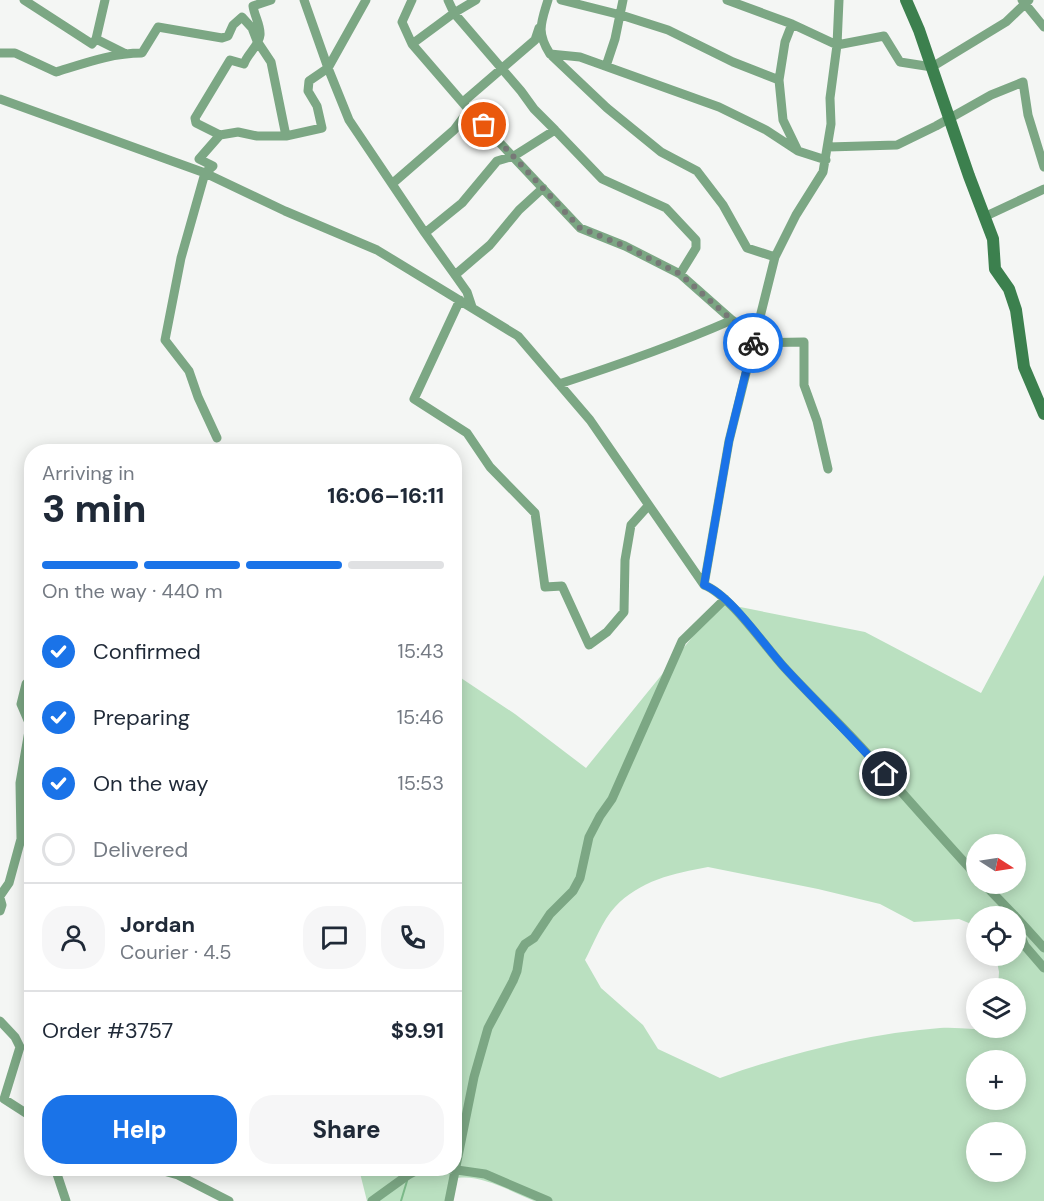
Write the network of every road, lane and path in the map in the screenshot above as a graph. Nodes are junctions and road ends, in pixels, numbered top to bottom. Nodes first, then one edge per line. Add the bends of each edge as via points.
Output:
1 (24, 0) edge
2 (105, 0) edge
3 (272, 0) edge
4 (304, 0) edge
5 (366, 0) edge
6 (412, 0) edge
7 (448, 0) edge
8 (476, 0) edge
9 (548, 0) edge
10 (561, 0) edge
11 (623, 0) edge
12 (727, 0) edge
13 (839, 0) edge
14 (906, 0) edge
15 (1025, 1) edge
16 (252, 3) edge
17 (454, 13) junction
18 (621, 15) junction
19 (541, 23) junction
20 (792, 24) junction
21 (1044, 27) edge
22 (96, 39) junction
23 (257, 41) junction
24 (412, 44) junction
25 (837, 45) junction
26 (0, 53) edge
27 (124, 53) junction
28 (550, 54) junction
29 (606, 66) junction
30 (932, 67) junction
31 (328, 68) junction
32 (501, 70) junction
33 (779, 80) junction
34 (0, 99) edge
35 (466, 106) junction
36 (950, 118) junction
37 (555, 130) junction
38 (219, 135) junction
39 (286, 136) junction
40 (828, 147) junction
41 (798, 151) junction
42 (514, 156) junction
43 (826, 160) junction
44 (1044, 167) edge
45 (206, 173) junction
46 (393, 183) junction
47 (543, 188) junction
48 (1044, 189) edge
49 (984, 217) junction
50 (424, 233) junction
51 (775, 257) junction
52 (680, 274) junction
53 (455, 275) junction
54 (460, 300) junction
55 (472, 307) junction
56 (732, 320) junction
57 (753, 343) junction
58 (559, 384) junction
59 (1044, 414) edge
60 (217, 438) dead end
61 (828, 469) dead end
62 (648, 506) junction
63 (704, 585) junction
64 (725, 599) junction
65 (24, 692) edge
66 (24, 711) edge
67 (24, 760) edge
68 (966, 864) edge
69 (993, 894) edge
70 (0, 897) edge
71 (1004, 906) edge
72 (0, 911) edge
73 (1026, 929) edge
74 (1026, 947) edge
75 (1044, 948) edge
76 (1044, 968) edge
77 (0, 1021) edge
78 (2, 1098) edge
79 (24, 1112) edge
80 (462, 1136) edge
81 (462, 1171) edge
82 (58, 1176) edge
83 (180, 1176) edge
84 (407, 1176) edge
85 (454, 1176) edge
86 (66, 1201) edge
87 (229, 1201) edge
88 (372, 1201) edge
89 (449, 1201) edge
90 (548, 1201) edge

1 - 22 street via 92,44
2 - 22 street
3 - 16 street
4 - 31 street
5 - 31 street
6 - 24 street via 402,22
7 - 17 street
8 - 17 street
9 - 19 street
10 - 18 street
11 - 18 street
12 - 20 street
13 - 25 street
14 - 30 street
15 - 21 street
15 - 30 street via 1006,22
16 - 23 street via 260,34
17 - 24 street
17 - 32 street
18 - 29 street
18 - 33 street via 668,30
19 - 28 street via 542,41
19 - 32 street via 535,40
20 - 25 street
20 - 33 street
22 - 27 street
23 - 27 street via 242,17 222,38 158,27 142,53
23 - 38 street via 244,64 230,60 195,118 196,123
23 - 39 street via 271,62
24 - 35 street
25 - 30 street via 884,36 900,62
25 - 40 street
26 - 27 street via 15,53 56,72
28 - 29 street via 580,57
28 - 51 street via 661,152 698,171 747,248
29 - 41 street via 719,106
30 - 36 street
31 - 39 street via 308,85 322,128
31 - 46 street via 349,120
32 - 35 street
32 - 37 street
33 - 41 street via 783,120
34 - 45 street
35 - 42 street
35 - 46 street via 454,130
36 - 40 street via 897,145
36 - 44 street via 1023,82 1028,115
36 - 49 street
37 - 42 street
37 - 52 street via 602,179 666,208 696,240 696,248
38 - 39 street via 238,132
38 - 45 street via 199,159 213,166
40 - 43 street
41 - 43 street
42 - 47 street
42 - 50 street via 497,161 462,203
43 - 51 street
45 - 54 street via 377,250
45 - 60 street via 165,339 189,371
46 - 50 street
47 - 52 street via 580,228
47 - 53 street via 490,245
48 - 49 street
49 - 59 street via 993,239 995,269 1009,289 1016,310 1024,368
50 - 53 street
51 - 57 street
52 - 56 street
53 - 55 street
54 - 55 street
54 - 62 street via 414,399 467,433 490,467 536,513 545,587 562,586 589,645 624,612 631,525
55 - 58 street via 518,336
56 - 57 street via 747,330
56 - 58 street
57 - 61 street via 804,342 804,385
57 - 63 street via 729,441
58 - 62 street via 590,420
62 - 63 street
63 - 64 street
64 - 68 street
64 - 80 street via 682,641 612,799 589,837 580,878 520,952 517,971 488,1028
65 - 66 street
67 - 70 street via 20,783 21,839 9,883
69 - 71 street
70 - 72 street
73 - 75 street
74 - 76 street
77 - 78 street via 20,1047
78 - 79 street
81 - 90 street via 485,1174
82 - 86 street
83 - 87 street
84 - 88 street
85 - 89 street

